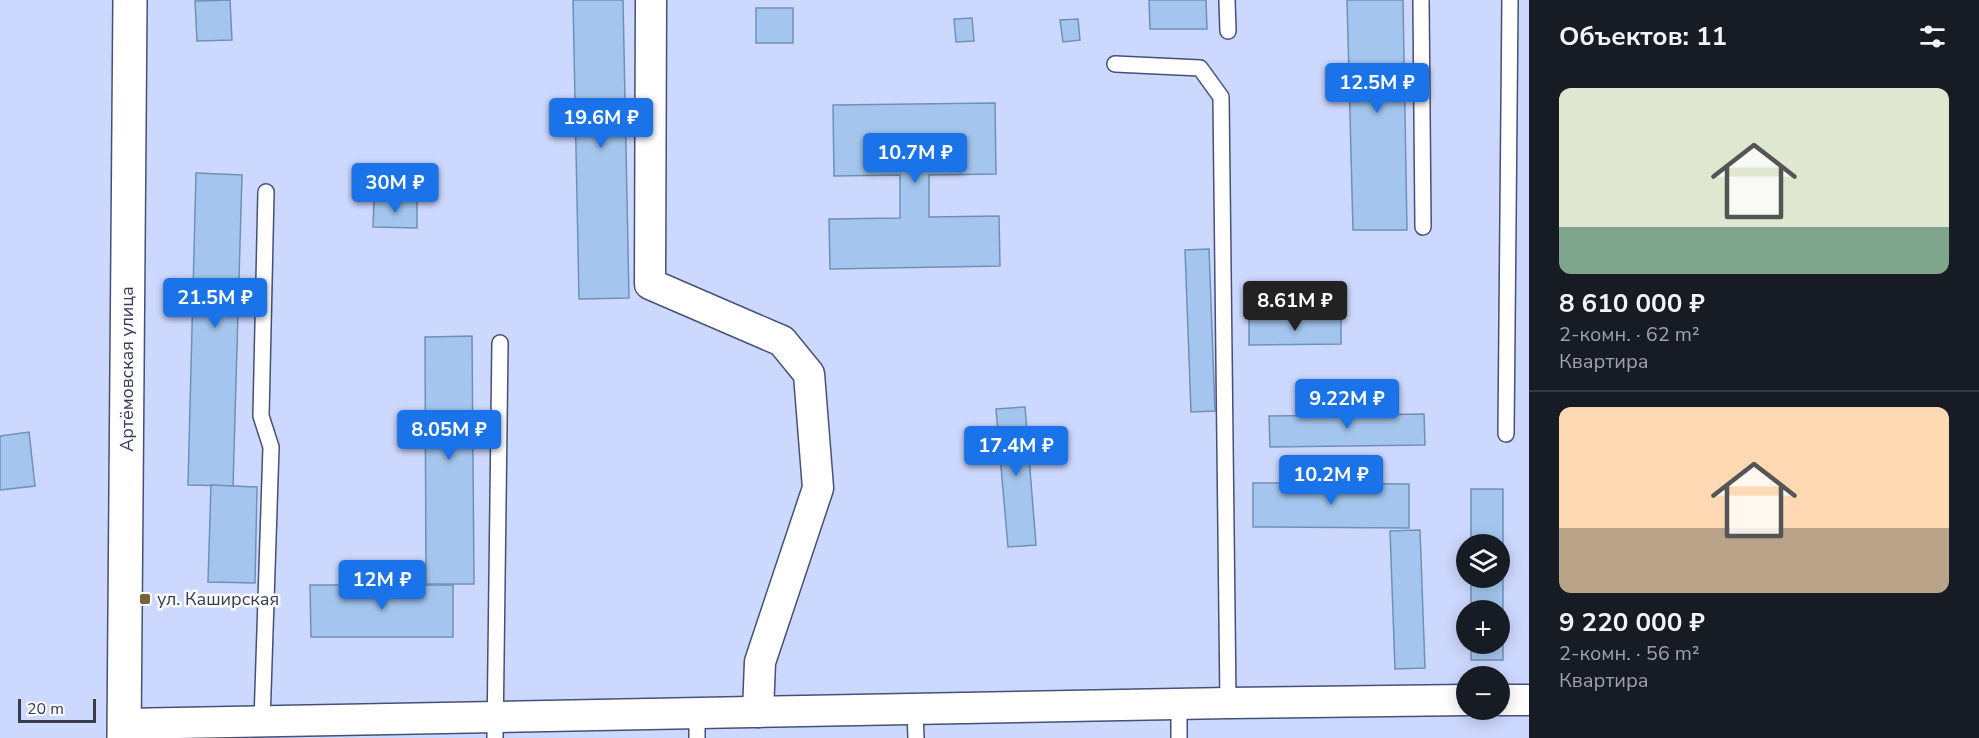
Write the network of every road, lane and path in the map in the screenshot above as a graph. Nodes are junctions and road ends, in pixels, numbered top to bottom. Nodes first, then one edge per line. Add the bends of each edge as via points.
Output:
1 (130, 0) edge
2 (651, 0) edge
3 (1227, 0) edge
4 (1421, 0) edge
5 (1510, 0) edge
6 (1228, 31) dead end
7 (1115, 64) dead end
8 (266, 192) dead end
9 (1423, 227) dead end
10 (500, 343) dead end
11 (1506, 434) dead end
12 (1456, 700) edge
13 (1510, 700) edge
14 (1529, 700) edge
15 (1228, 702) junction
16 (1179, 704) junction
17 (758, 712) junction
18 (262, 722) junction
19 (916, 723) edge
20 (697, 725) edge
21 (496, 728) edge
22 (124, 731) edge
23 (1179, 738) edge

1 - 22 street, Артёмовская улица
2 - 17 street via 650,284 782,341 809,375 818,488 760,662
3 - 6 lane
4 - 9 lane
5 - 11 lane
7 - 15 lane via 1200,68 1221,97
8 - 18 lane via 261,416 271,447
10 - 21 lane
12 - 15 street
13 - 14 street
15 - 16 street
16 - 19 street
16 - 23 lane
17 - 19 street
17 - 20 street
18 - 21 street
18 - 22 street
20 - 21 street

